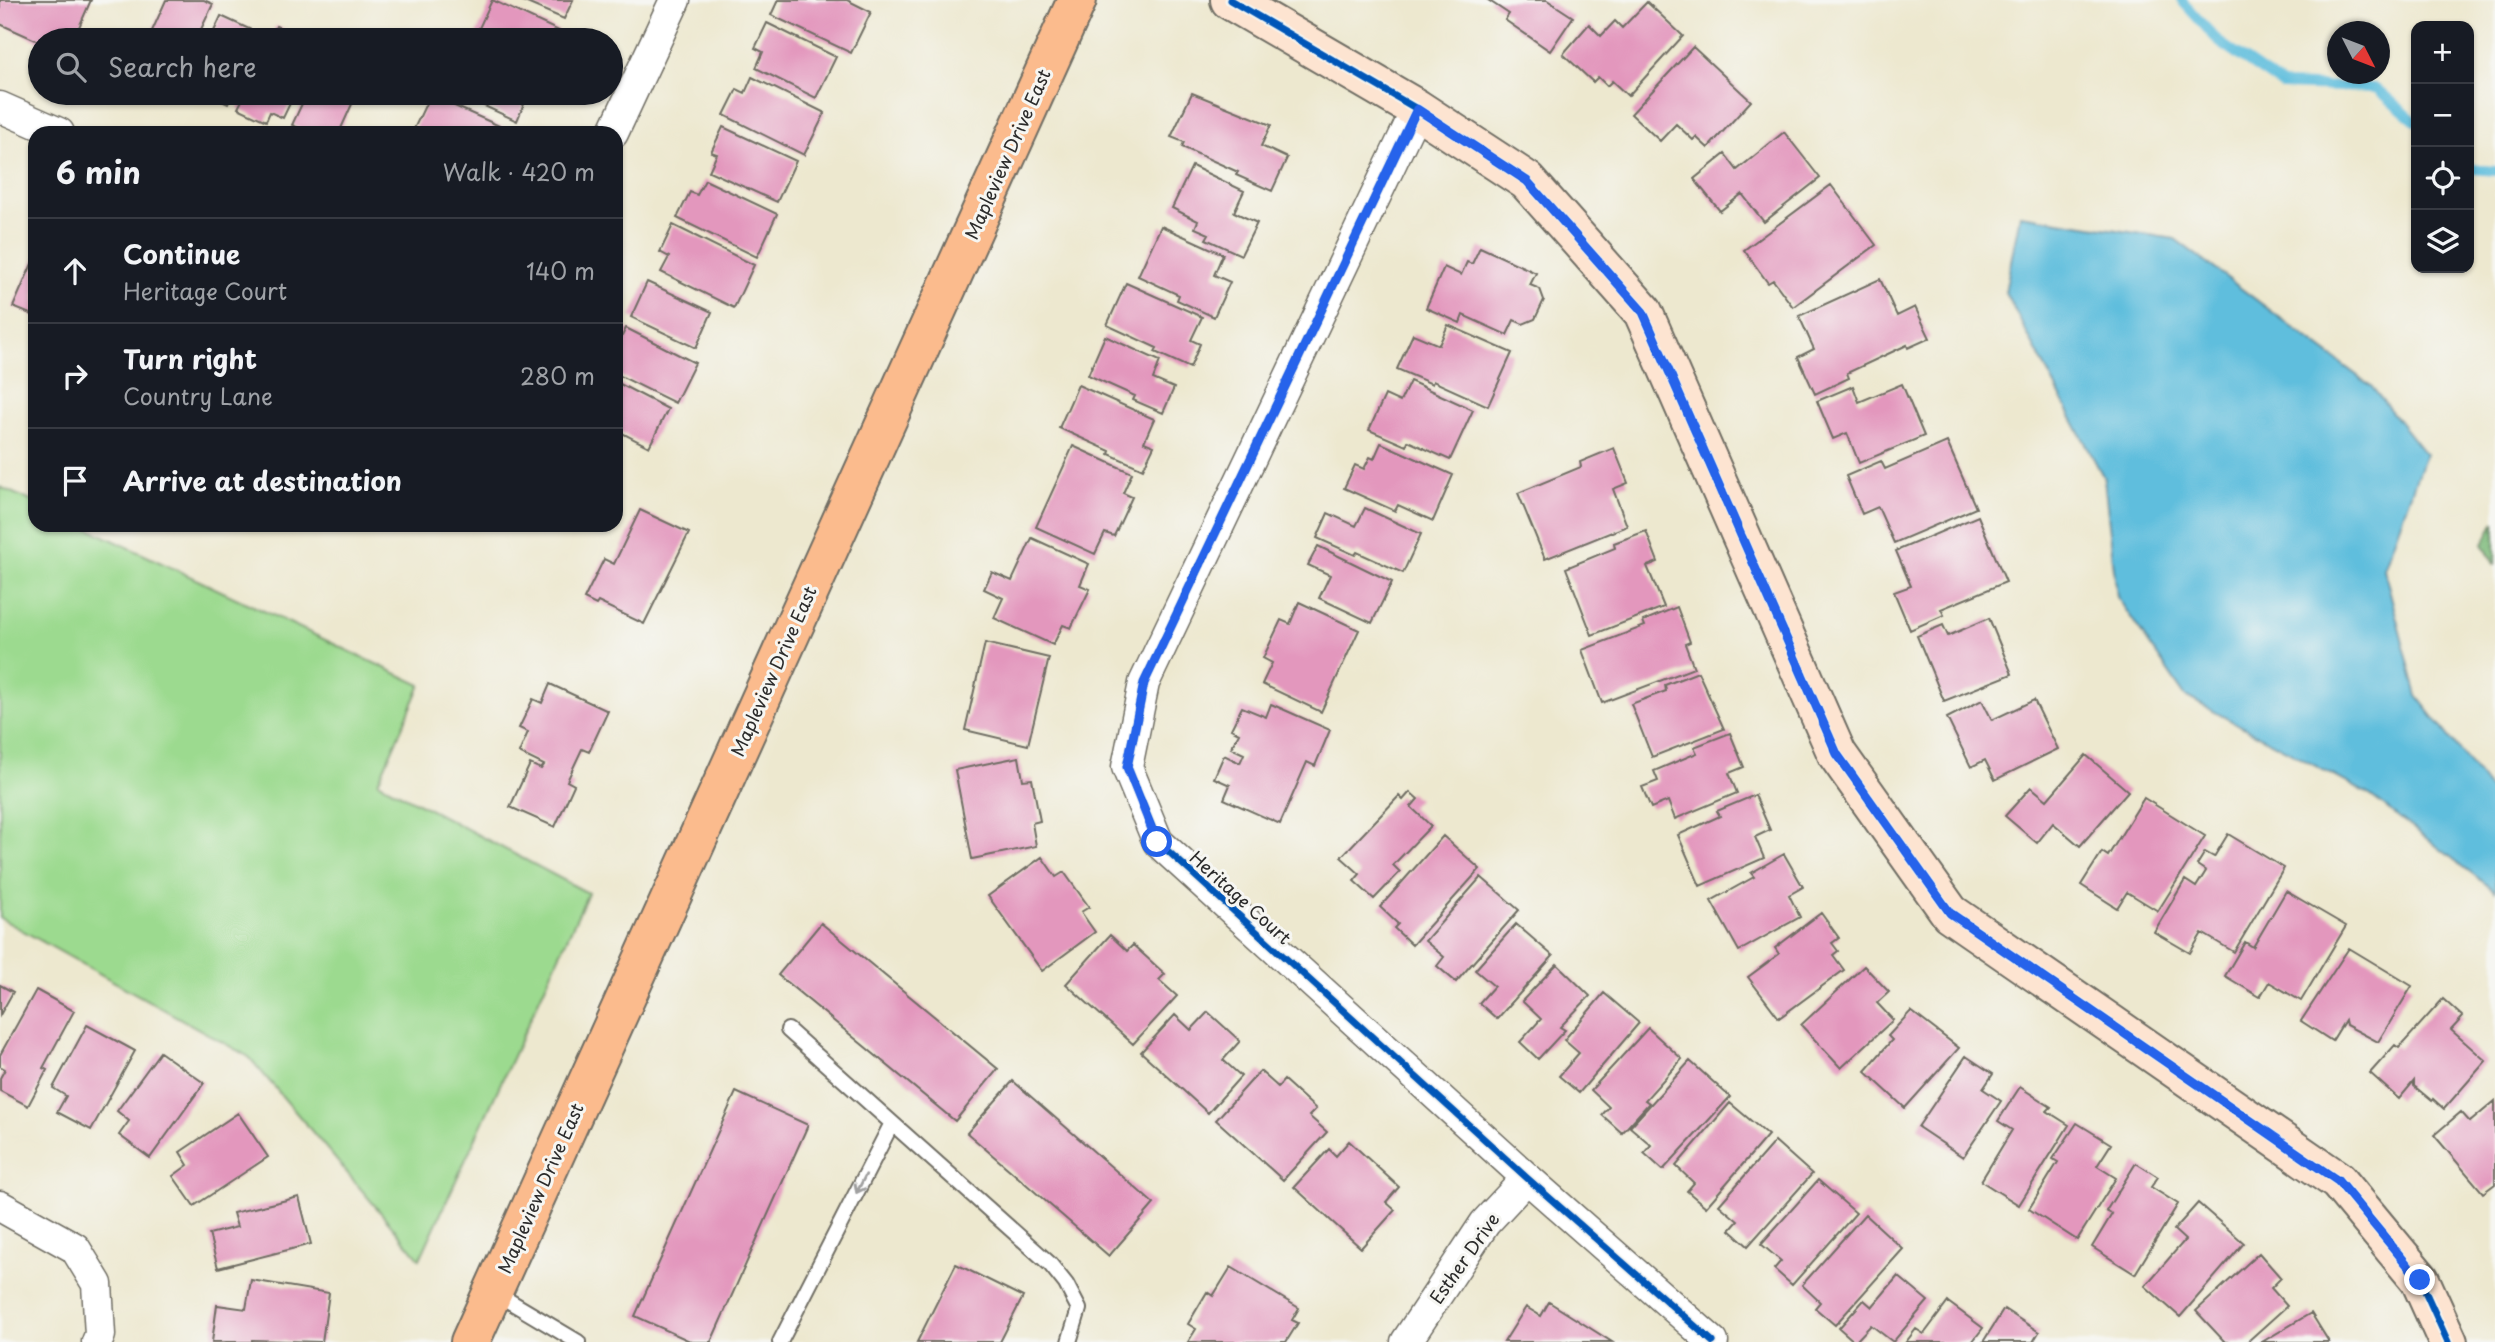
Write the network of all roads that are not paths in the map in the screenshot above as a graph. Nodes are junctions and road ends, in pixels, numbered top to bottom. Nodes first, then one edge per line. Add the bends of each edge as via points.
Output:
1 (675, 0) edge
2 (1077, 0) edge
3 (1230, 0) edge
4 (0, 107) edge
5 (1417, 109) junction
6 (43, 126) edge
7 (616, 126) edge
8 (788, 1030) dead end
9 (892, 1123) junction
10 (1527, 1178) junction
11 (0, 1206) edge
12 (493, 1291) junction
13 (97, 1342) edge
14 (470, 1342) edge
15 (578, 1342) edge
16 (780, 1342) edge
17 (1069, 1342) edge
18 (1406, 1342) edge
19 (1713, 1342) edge
20 (2448, 1342) edge

1 - 7 street
2 - 12 main road, Mapleview Drive East
3 - 5 street
4 - 6 street
5 - 10 street, Heritage Court via 1144,683 1127,767 1157,842
5 - 20 street via 1527,181 1643,312 1837,754 1950,913 2338,1181 2420,1280
8 - 9 lane
9 -> 16 lane
9 - 17 lane via 1066,1283 1079,1309
10 - 18 street, Esther Drive via 1485,1223
10 - 19 street, Heritage Court
11 - 13 street via 75,1248 97,1284
12 - 14 main road, Mapleview Drive East
12 - 15 lane

